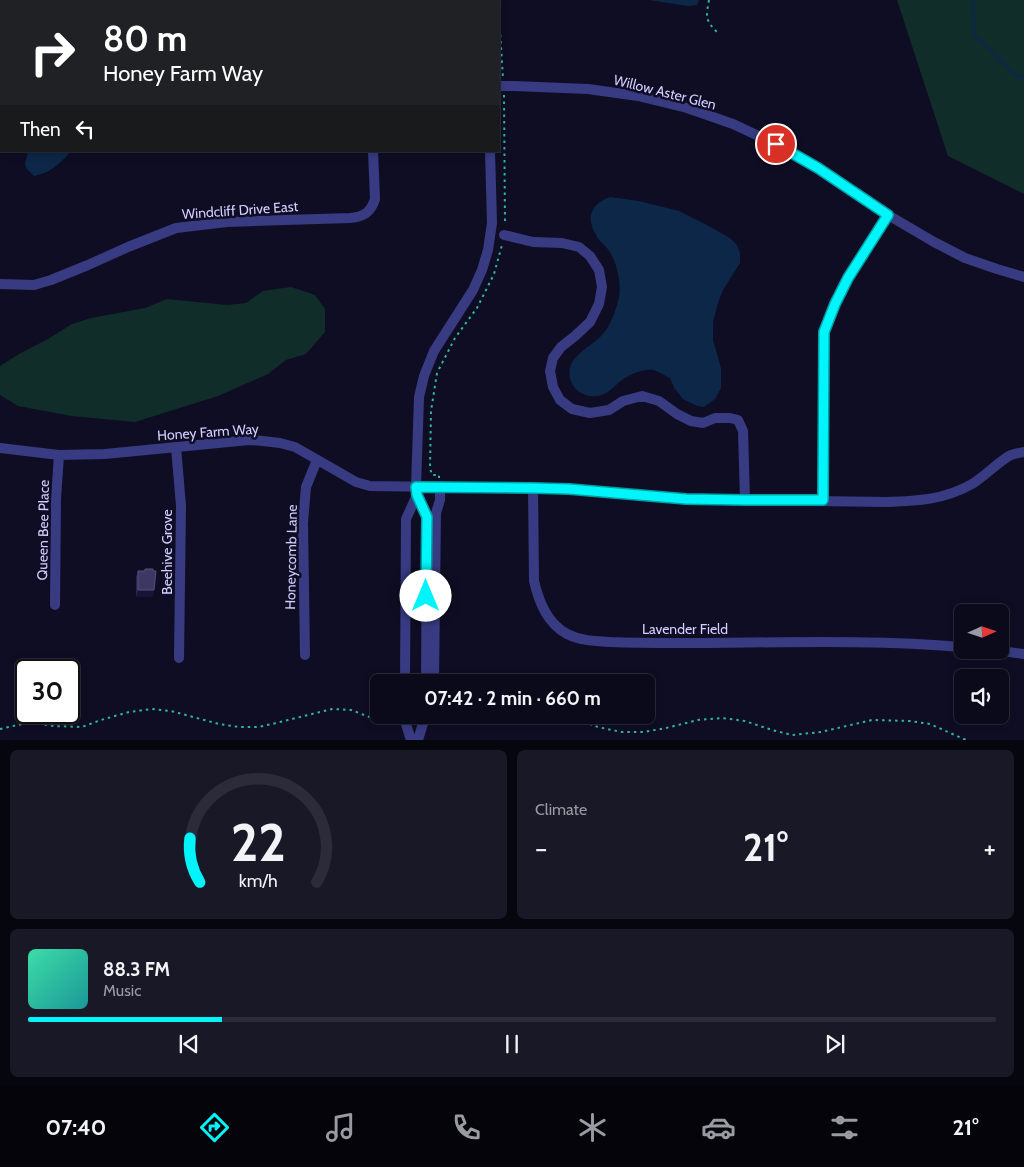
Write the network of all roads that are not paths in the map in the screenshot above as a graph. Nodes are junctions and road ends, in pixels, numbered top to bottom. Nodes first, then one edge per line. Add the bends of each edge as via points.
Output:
1 (500, 86) edge
2 (374, 152) edge
3 (490, 152) edge
4 (888, 215) junction
5 (504, 235) dead end
6 (1024, 277) edge
7 (0, 284) edge
8 (176, 447) junction
9 (0, 448) edge
10 (1024, 452) edge
11 (59, 455) junction
12 (317, 460) junction
13 (440, 487) junction
14 (533, 488) junction
15 (416, 491) junction
16 (745, 500) junction
17 (823, 500) junction
18 (55, 605) dead end
19 (954, 646) edge
20 (1009, 652) edge
21 (1024, 654) edge
22 (305, 655) dead end
23 (180, 658) dead end
24 (405, 674) edge
25 (426, 674) edge
26 (434, 674) edge
27 (407, 724) edge
28 (423, 724) edge
29 (411, 740) edge
30 (418, 740) edge

1 - 4 street, Willow Aster Glen via 588,88 687,108 776,144
2 - 7 street, Windcliff Drive East via 375,199 364,215 176,228 51,280 34,285
3 - 15 street via 492,223 488,250 473,290 434,351 424,376 419,397
4 - 6 street, Willow Aster Glen via 965,258
4 - 17 street via 848,278 824,332
5 - 16 street via 579,248 590,256 599,270 602,287 599,304 590,322 560,347 550,371 560,400 572,409 590,413 608,410 623,401 642,396 660,401 677,414 697,422 715,418 738,420 743,431
8 - 11 street, Honey Farm Way
8 - 12 street, Honey Farm Way via 249,440 280,443
8 - 23 street, Beehive Grove via 181,506
9 - 11 street, Honey Farm Way
10 - 17 street, Honey Farm Way via 1011,455 953,493 936,498 886,502
11 - 18 street, Queen Bee Place
12 - 15 street, Honey Farm Way via 356,482
12 - 22 street, Honeycomb Lane via 306,487 303,523
13 - 14 street, Honey Farm Way
13 - 15 street, Honey Farm Way
13 - 26 street via 436,513
14 - 16 street, Honey Farm Way
14 - 19 street, Lavender Field via 537,596 557,627 582,640
15 - 24 street via 406,520
15 - 25 street via 427,517
16 - 17 street, Honey Farm Way
20 - 21 street
27 - 29 street
28 - 30 street

